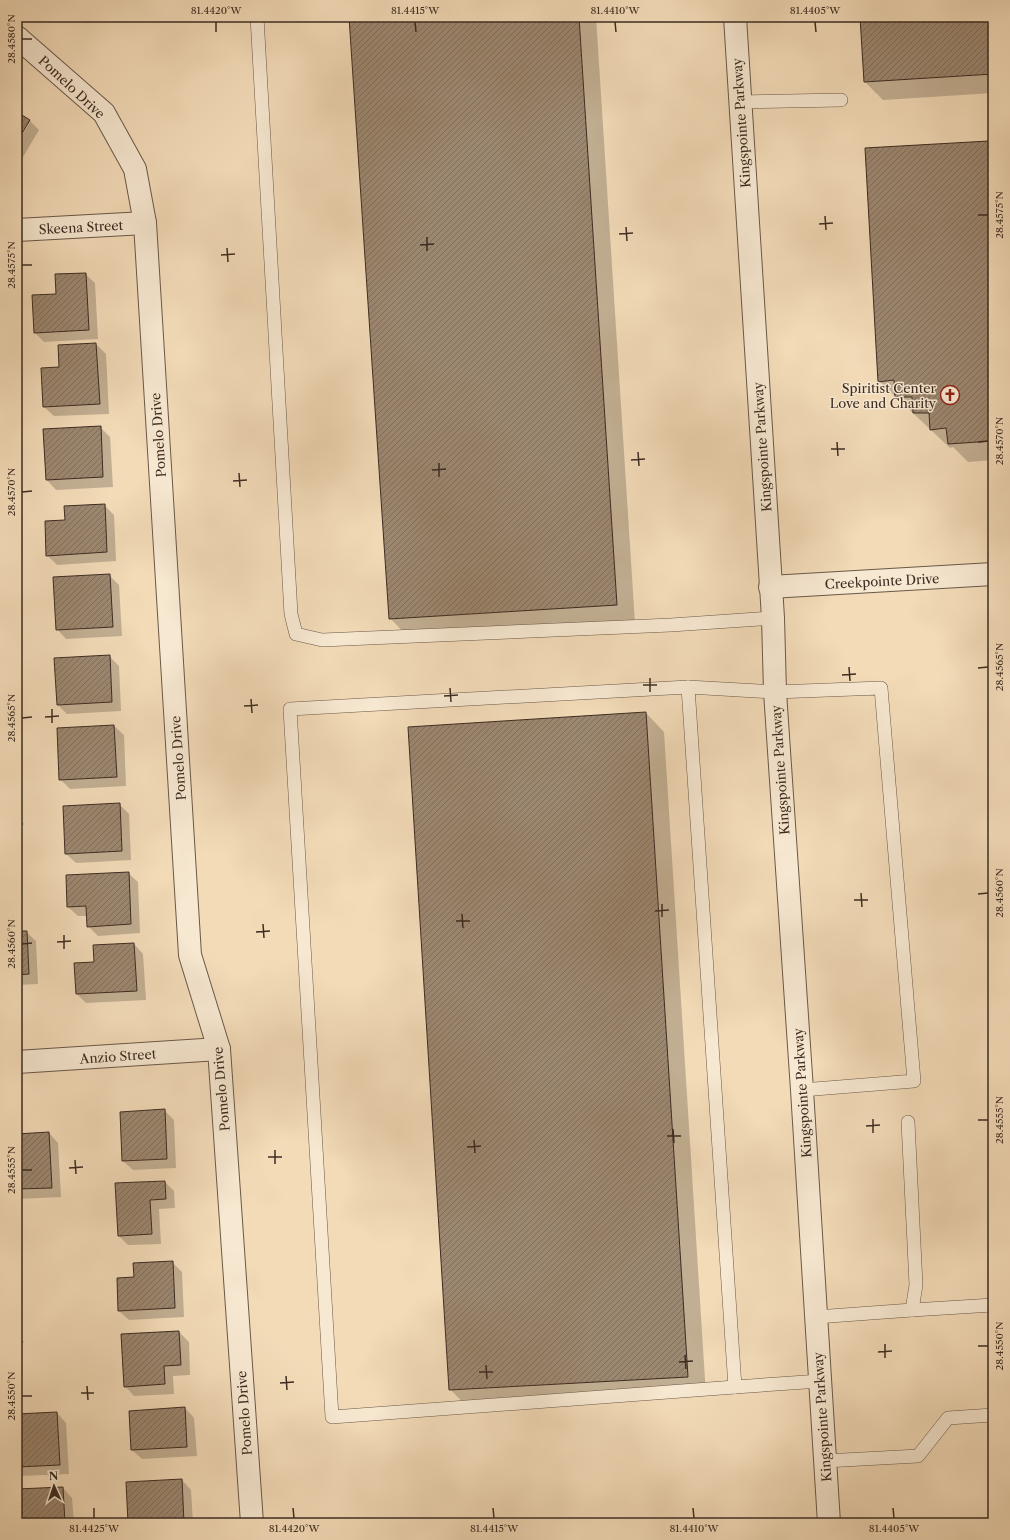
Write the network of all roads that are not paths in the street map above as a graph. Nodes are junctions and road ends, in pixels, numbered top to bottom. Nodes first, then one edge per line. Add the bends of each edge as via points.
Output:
1 (257, 17) edge
2 (735, 17) edge
3 (17, 37) edge
4 (841, 100) dead end
5 (740, 102) junction
6 (145, 223) junction
7 (17, 230) edge
8 (993, 574) edge
9 (770, 587) junction
10 (772, 618) junction
11 (688, 688) junction
12 (775, 692) junction
13 (219, 1049) junction
14 (17, 1062) edge
15 (802, 1090) junction
16 (908, 1122) dead end
17 (993, 1305) edge
18 (912, 1310) junction
19 (816, 1317) junction
20 (820, 1381) junction
21 (735, 1387) junction
22 (993, 1415) edge
23 (825, 1461) junction
24 (252, 1523) edge
25 (829, 1523) edge

1 - 10 lane via 291,614 296,634 322,640 671,625
2 - 5 street, Kingspointe Parkway
3 - 6 street, Pomelo Drive via 104,113 135,169
4 - 5 lane
5 - 9 street, Kingspointe Parkway
6 - 7 street, Skeena Street
6 - 13 street, Pomelo Drive via 190,955
8 - 9 street, Creekpointe Drive
9 - 10 street, Kingspointe Parkway
10 - 12 street, Kingspointe Parkway
11 - 12 lane
11 - 21 lane
11 - 21 lane via 290,709 332,1417
12 - 15 street, Kingspointe Parkway
12 - 15 lane via 880,688 914,1081
13 - 14 street, Anzio Street
13 - 24 street, Pomelo Drive
15 - 19 street, Kingspointe Parkway
16 - 18 lane via 916,1285
17 - 18 lane
18 - 19 lane
19 - 20 street, Kingspointe Parkway
20 - 21 lane
20 - 23 street, Kingspointe Parkway
22 - 23 lane via 948,1418 918,1456
23 - 25 street, Kingspointe Parkway

